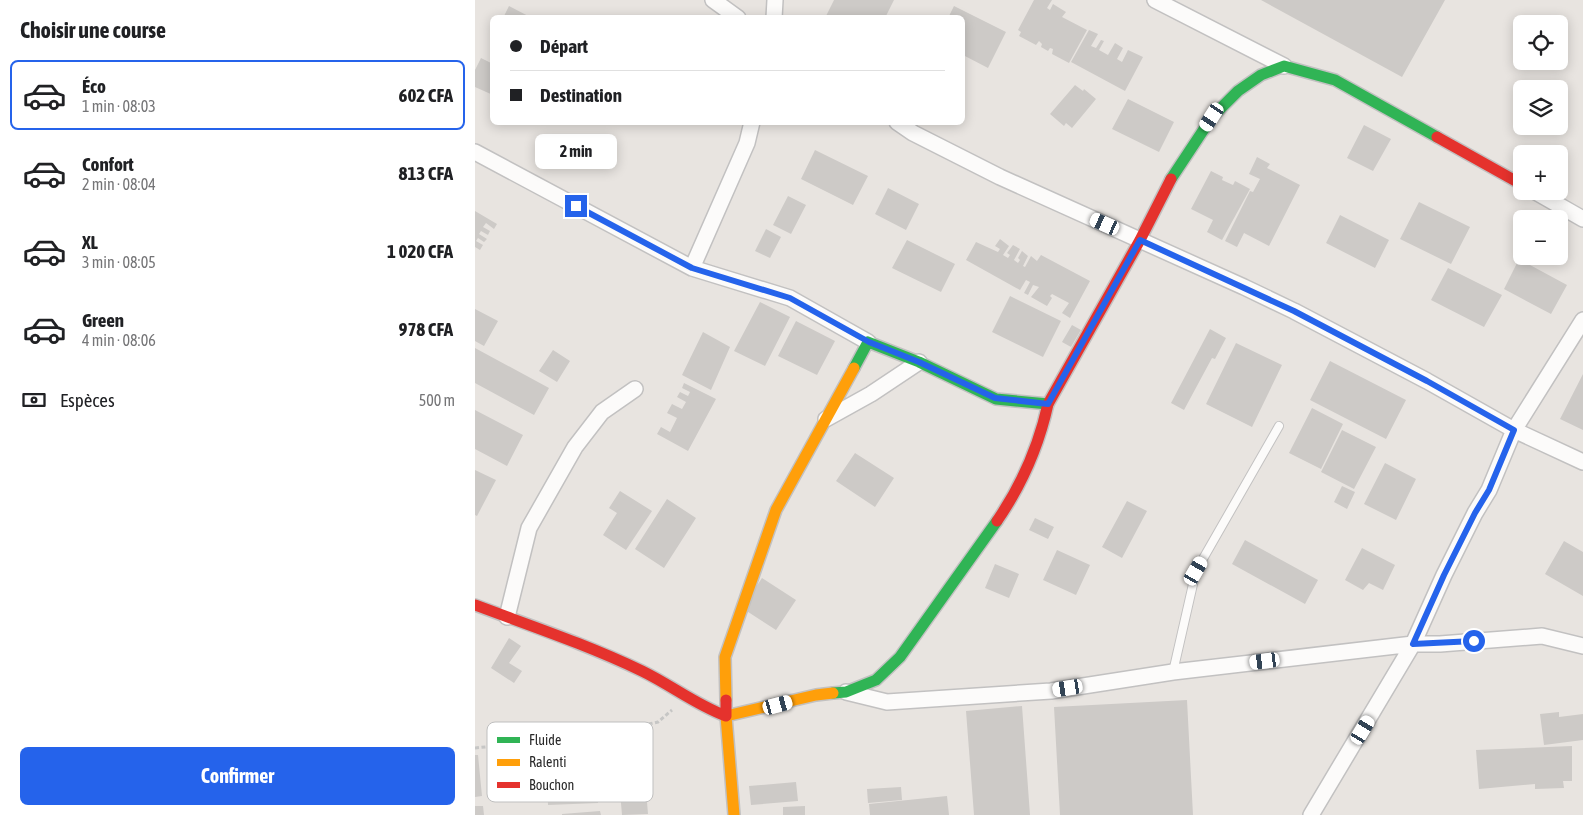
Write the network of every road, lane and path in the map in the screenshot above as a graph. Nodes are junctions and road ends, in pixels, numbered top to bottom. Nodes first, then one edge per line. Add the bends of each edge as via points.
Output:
1 (713, 0) edge
2 (775, 0) edge
3 (1155, 0) edge
4 (734, 15) edge
5 (774, 15) edge
6 (1284, 66) junction
7 (751, 125) edge
8 (901, 125) edge
9 (475, 152) edge
10 (1513, 180) edge
11 (1550, 200) edge
12 (1583, 219) edge
13 (1140, 240) junction
14 (692, 268) junction
15 (1583, 320) edge
16 (869, 342) junction
17 (919, 362) junction
18 (635, 388) dead end
19 (1048, 404) junction
20 (826, 419) junction
21 (1279, 426) dead end
22 (1514, 430) junction
23 (1583, 462) edge
24 (475, 605) edge
25 (507, 617) junction
26 (1413, 644) junction
27 (1583, 646) edge
28 (1173, 672) junction
29 (845, 692) junction
30 (685, 698) junction
31 (726, 716) junction
32 (653, 723) edge
33 (734, 815) edge
34 (1311, 815) edge

1 - 4 street
2 - 5 street
3 - 6 street
6 - 10 street via 1335,80
6 - 13 street via 1238,91 1212,117 1167,185
7 - 14 street via 747,143
8 - 13 street via 1000,177
9 - 14 street
11 - 12 street
13 - 19 street
13 - 22 street via 1294,311
14 - 16 street via 790,298
15 - 22 street
16 - 17 street
16 - 20 street
17 - 19 street via 995,398
17 - 20 street
18 - 25 street via 602,412 575,446 529,528
19 - 29 street via 1042,430 1012,498 934,609 900,657 876,680
20 - 31 street via 776,510 728,648 725,657
21 - 28 lane via 1196,571
22 - 23 street
22 - 26 street via 1489,490 1444,575
24 - 25 street
25 - 30 street via 611,657 647,674
26 - 27 street via 1542,636
26 - 28 street
26 - 34 street
28 - 29 street via 1051,691 887,702
29 - 31 street via 816,695
30 - 31 street
30 - 32 path
31 - 33 street

